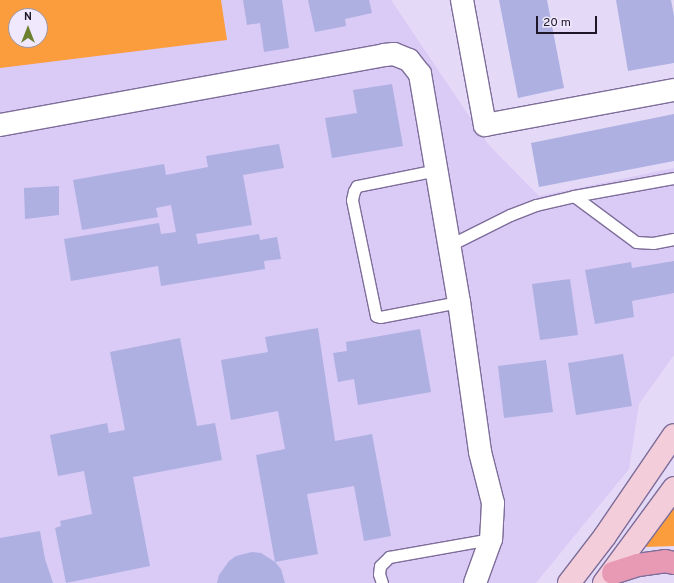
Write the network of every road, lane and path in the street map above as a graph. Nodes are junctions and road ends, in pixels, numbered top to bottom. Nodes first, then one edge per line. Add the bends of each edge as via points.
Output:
1 (462, 0) edge
2 (674, 90) edge
3 (0, 125) edge
4 (437, 170) junction
5 (674, 178) edge
6 (574, 196) junction
7 (674, 239) edge
8 (450, 245) junction
9 (459, 302) junction
10 (674, 435) edge
11 (674, 488) edge
12 (491, 539) junction
13 (674, 563) edge
14 (609, 578) edge
15 (382, 583) edge
16 (476, 583) edge
17 (569, 583) edge

1 - 2 street via 485,125
3 - 4 street via 394,54 409,60 420,74
4 - 8 street
4 - 9 lane via 357,186 352,200 376,316
5 - 6 lane
6 - 7 lane via 636,242 653,243
6 - 8 lane via 536,205 510,215
8 - 9 street
9 - 12 street via 480,452 493,503
10 - 17 street via 605,536
11 - 14 street
12 - 15 lane via 388,557 380,566
12 - 16 street
13 - 14 main road via 665,561 638,565

